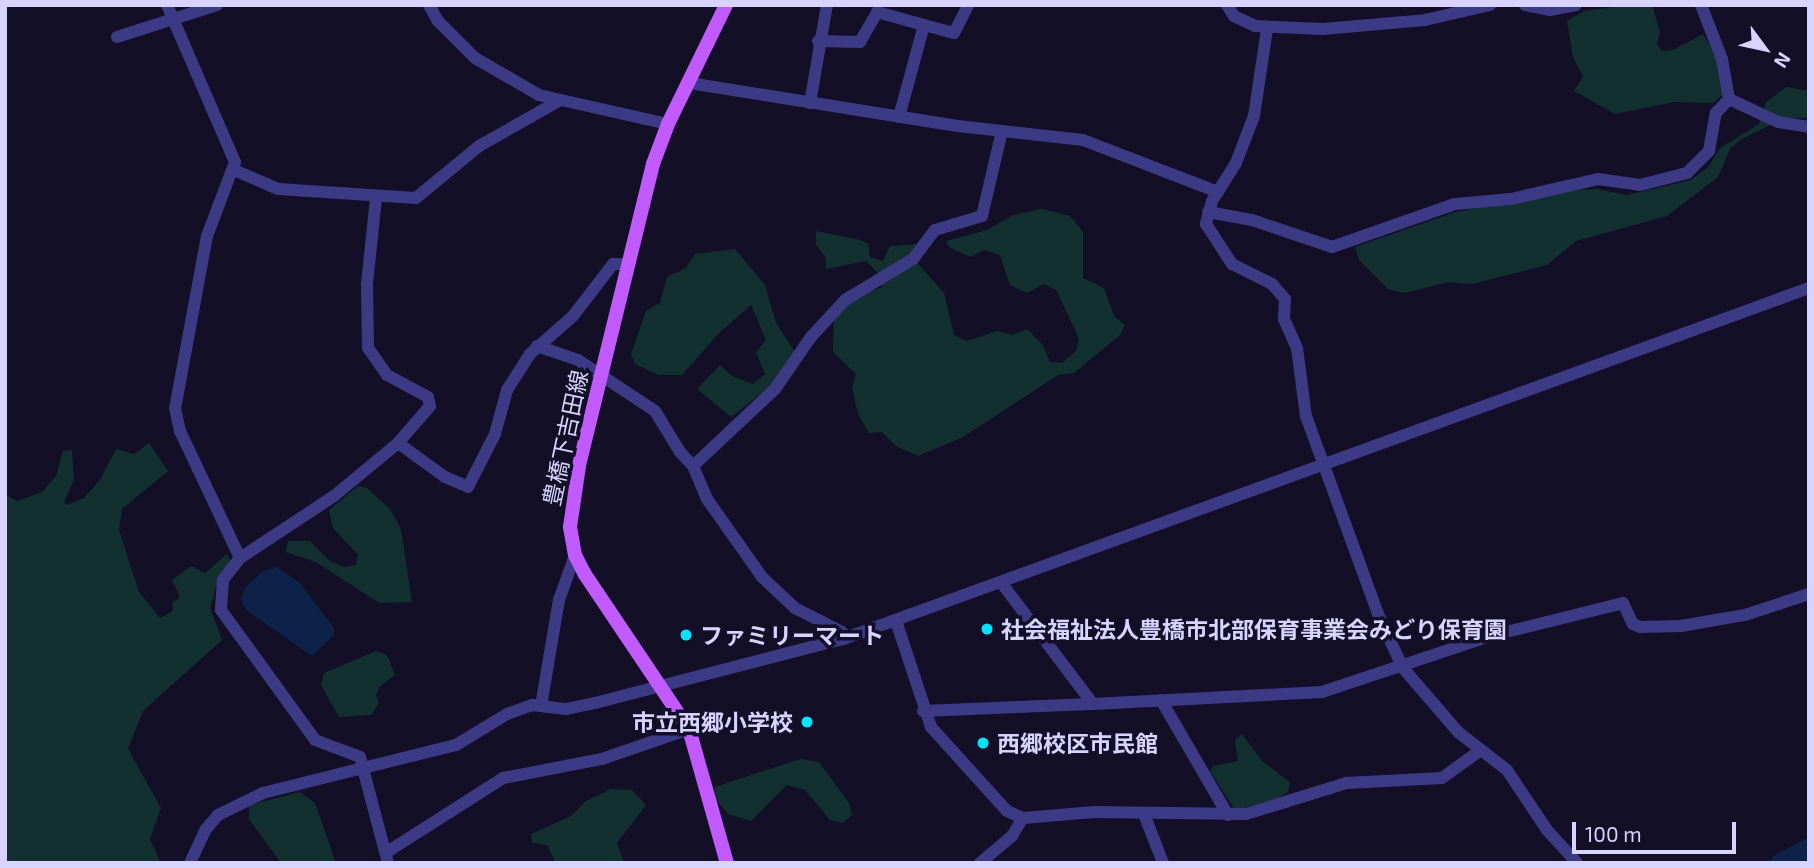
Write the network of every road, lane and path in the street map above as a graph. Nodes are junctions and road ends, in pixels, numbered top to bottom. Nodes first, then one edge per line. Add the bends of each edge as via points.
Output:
1 (167, 5) edge
2 (217, 5) edge
3 (429, 5) edge
4 (726, 5) edge
5 (827, 5) edge
6 (968, 5) edge
7 (1227, 5) edge
8 (1490, 5) edge
9 (1525, 5) edge
10 (1576, 5) edge
11 (1701, 5) edge
12 (174, 20) junction
13 (924, 25) junction
14 (1267, 29) junction
15 (117, 37) dead end
16 (818, 41) junction
17 (689, 83) junction
18 (1729, 99) junction
19 (559, 101) junction
20 (810, 103) junction
21 (899, 117) junction
22 (668, 124) junction
23 (1809, 127) edge
24 (1002, 131) junction
25 (234, 170) junction
26 (1217, 192) junction
27 (376, 198) junction
28 (1208, 212) junction
29 (629, 264) junction
30 (1809, 288) edge
31 (537, 346) junction
32 (601, 375) junction
33 (398, 443) junction
34 (693, 466) junction
35 (1328, 466) junction
36 (575, 555) junction
37 (240, 558) junction
38 (1003, 585) junction
39 (1809, 594) edge
40 (896, 621) junction
41 (843, 639) junction
42 (1403, 667) junction
43 (665, 689) junction
44 (1161, 700) junction
45 (1093, 704) junction
46 (541, 706) junction
47 (923, 711) junction
48 (689, 729) junction
49 (1481, 750) junction
50 (366, 769) junction
51 (1144, 814) junction
52 (1228, 815) junction
53 (1023, 818) junction
54 (388, 858) edge
55 (190, 863) edge
56 (727, 863) edge
57 (980, 863) edge
58 (1163, 863) edge
59 (1577, 863) edge

1 - 12 street
2 - 12 street
3 - 19 street via 450,34 482,63
4 - 17 main road, 豊橋下吉田線
5 - 16 street
6 - 13 street via 954,33
7 - 14 street via 1245,23
8 - 14 street via 1425,20
9 - 10 street via 1550,10
11 - 18 street via 1722,60
12 - 15 street
12 - 25 street via 233,151
13 - 16 street via 877,12 860,42
13 - 21 street
14 - 26 street via 1254,116 1240,155
16 - 20 street
17 - 20 street
17 - 22 main road, 豊橋下吉田線
18 - 23 street via 1779,122
18 - 28 street via 1716,113 1714,135 1699,165 1649,184 1598,179 1511,199 1455,204 1332,247 1262,222
19 - 22 street
19 - 27 street via 479,146 416,198
20 - 21 street
21 - 24 street
22 - 29 main road, 豊橋下吉田線
24 - 26 street via 1101,145
24 - 34 street via 982,216 935,230 914,259 845,300 811,337 775,389
25 - 27 street via 278,188
25 - 37 street via 207,236 175,408 180,431
26 - 28 street
27 - 33 street via 368,348 387,375 431,400
28 - 35 street via 1211,235 1232,264 1272,284 1285,299 1284,319 1297,348 1304,406
29 - 31 street via 613,264 573,316
29 - 32 main road, 豊橋下吉田線
30 - 35 street
31 - 32 street via 566,353
31 - 33 street via 507,390 495,434 468,487
32 - 34 street via 655,411
32 - 36 main road, 豊橋下吉田線 via 572,501
33 - 37 street via 334,496
34 - 41 street via 707,499 762,577 795,608 842,632
35 - 38 street
35 - 42 street via 1378,614
36 - 43 main road
36 - 46 street via 559,600
37 - 50 street via 223,580 221,610 315,740 350,751
38 - 40 street
38 - 45 street
39 - 42 street via 1745,615 1681,626 1640,627 1633,624 1623,603 1490,636
40 - 41 street
40 - 47 street
41 - 43 street
42 - 44 street via 1322,692
42 - 49 street via 1458,732
43 - 46 street via 566,709
43 - 48 main road
44 - 45 street
44 - 52 street
45 - 47 street
46 - 50 street via 507,713 456,745
47 - 53 street via 941,742 1007,811
48 - 54 street via 602,759 503,778
48 - 56 main road
49 - 52 street via 1442,778 1347,783 1265,810
49 - 59 street via 1507,770 1547,830
50 - 54 street
50 - 55 street via 234,804 206,829
51 - 52 street
51 - 53 street
51 - 58 street
53 - 57 street via 1012,836

